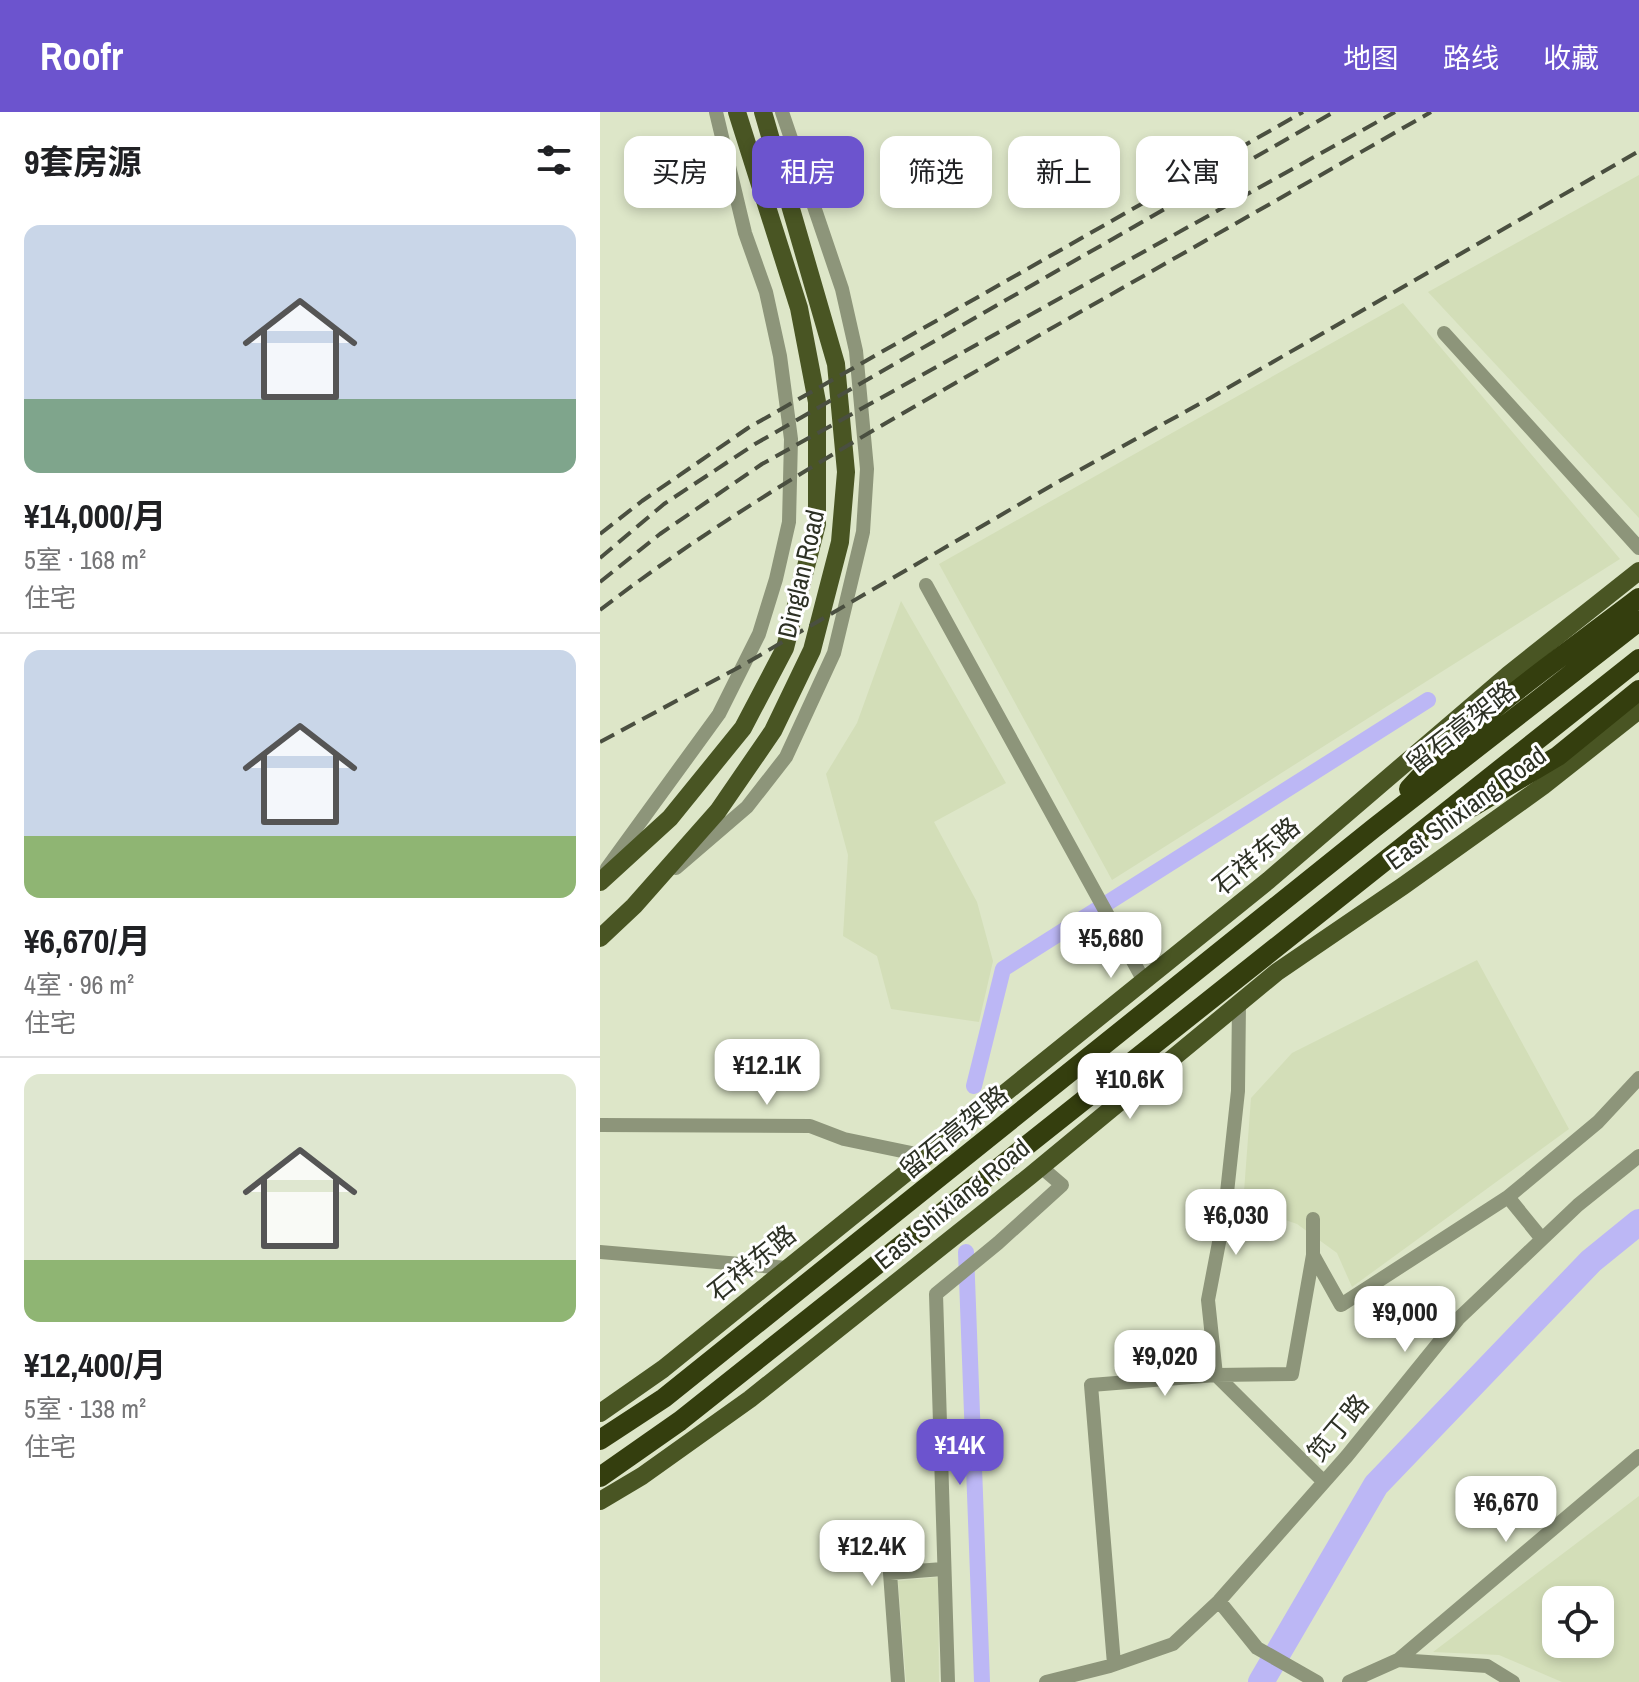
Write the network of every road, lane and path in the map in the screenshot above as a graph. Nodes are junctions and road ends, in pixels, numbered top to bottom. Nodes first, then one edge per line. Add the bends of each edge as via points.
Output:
1 (716, 112) edge
2 (737, 112) edge
3 (763, 112) edge
4 (782, 112) edge
5 (1444, 333) dead end
6 (1639, 548) edge
7 (1639, 571) edge
8 (926, 585) dead end
9 (1639, 598) edge
10 (1639, 621) edge
11 (1639, 659) edge
12 (1639, 690) edge
13 (1639, 710) edge
14 (1374, 828) junction
15 (1407, 846) junction
16 (600, 880) edge
17 (634, 906) junction
18 (600, 938) edge
19 (1144, 981) junction
20 (1239, 1003) junction
21 (1639, 1078) edge
22 (600, 1125) edge
23 (926, 1156) junction
24 (1639, 1156) edge
25 (1041, 1167) junction
26 (1508, 1197) junction
27 (1313, 1219) dead end
28 (1542, 1239) junction
29 (600, 1252) edge
30 (1313, 1255) junction
31 (787, 1268) junction
32 (1216, 1375) junction
33 (600, 1413) edge
34 (600, 1440) edge
35 (1639, 1456) edge
36 (600, 1477) edge
37 (1324, 1482) junction
38 (600, 1501) edge
39 (943, 1569) junction
40 (1219, 1601) junction
41 (1398, 1660) junction
42 (1114, 1664) junction
43 (898, 1682) edge
44 (948, 1682) edge
45 (1046, 1682) edge
46 (1317, 1682) edge
47 (1349, 1682) edge
48 (1513, 1682) edge

1 - 16 street via 780,356 791,439 789,522 759,634 719,714
2 - 16 main road, Dinglan Road via 799,308 817,402 817,524 785,648 743,728 670,818
3 - 17 main road, Dinglan Road via 836,364 846,472 840,542 812,650 773,731 718,811
4 - 17 street via 842,289 856,351 867,469 863,532 834,653 786,757 747,807
5 - 6 street
7 - 19 main road, 石祥东路
8 - 19 street
9 - 14 highway via 1434,760
10 - 14 highway, 留石高架路
11 - 15 highway
12 - 15 highway via 1558,756
13 - 20 main road, East Shixiang Road via 1543,786
14 - 34 highway, 留石高架路 via 664,1398
15 - 36 highway via 680,1421
17 - 18 main road, Dinglan Road
19 - 23 main road, 石祥东路
20 - 25 main road, East Shixiang Road
20 - 32 street via 1238,1091 1227,1196 1208,1300
21 - 26 street via 1598,1122
22 - 23 street via 810,1126 844,1139
23 - 31 main road, 石祥东路
24 - 28 street, 笕丁路
25 - 38 main road, East Shixiang Road via 750,1399
25 - 39 street via 1062,1185 936,1294
26 - 28 street
26 - 30 street via 1341,1305
27 - 30 street
28 - 37 street, 笕丁路 via 1458,1319
29 - 31 street
30 - 32 street via 1292,1374
31 - 33 main road, 石祥东路
32 - 37 street
32 - 42 street via 1091,1385
35 - 41 street
37 - 40 street, 笕丁路
39 - 43 street via 890,1573
39 - 44 street
40 - 42 street, 笕丁路 via 1173,1644
40 - 46 street via 1257,1648
41 - 47 street
41 - 48 street via 1487,1666
42 - 45 street, 笕丁路

